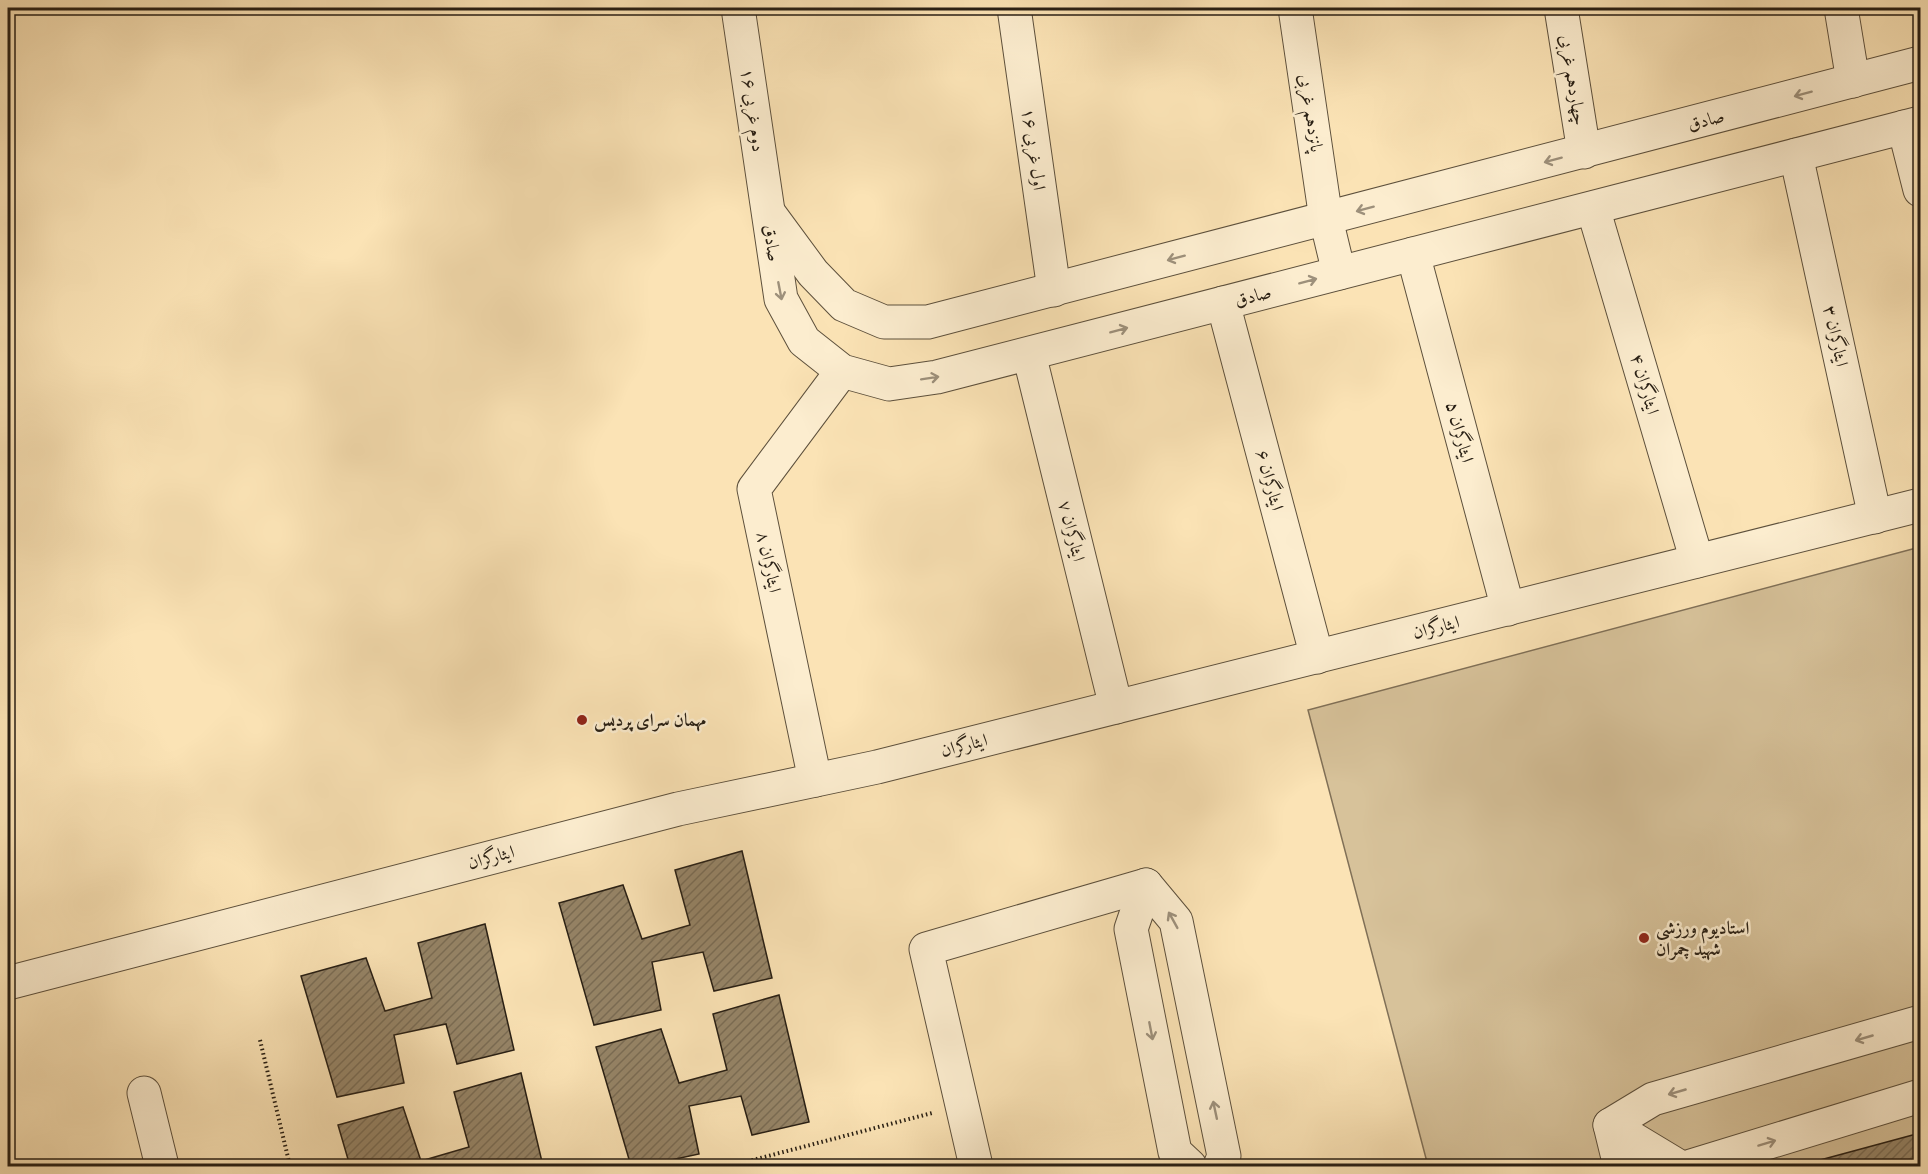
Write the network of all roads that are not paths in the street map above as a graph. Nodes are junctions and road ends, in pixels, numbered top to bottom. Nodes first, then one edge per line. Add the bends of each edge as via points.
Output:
1 (738, 8) edge
2 (1014, 8) edge
3 (1295, 8) edge
4 (1562, 8) edge
5 (1841, 8) edge
6 (1920, 63) edge
7 (1854, 81) junction
8 (1912, 125) edge
9 (1584, 152) junction
10 (1796, 155) junction
11 (1920, 190) edge
12 (1593, 208) junction
13 (768, 212) junction
14 (1326, 219) junction
15 (1413, 254) junction
16 (1339, 273) junction
17 (1054, 290) junction
18 (1223, 303) junction
19 (1029, 354) junction
20 (843, 371) junction
21 (1920, 505) edge
22 (1875, 517) junction
23 (1697, 561) junction
24 (1508, 609) junction
25 (1317, 657) junction
26 (1116, 708) junction
27 (815, 780) junction
28 (1146, 885) junction
29 (8, 983) edge
30 (1920, 1022) edge
31 (144, 1093) dead end
32 (1920, 1096) edge
33 (1610, 1125) junction
34 (162, 1167) edge
35 (976, 1167) edge
36 (1190, 1167) edge
37 (1220, 1167) edge
38 (1620, 1167) edge
39 (1678, 1167) edge
40 (1691, 1167) edge

1 - 13 street, ۱۶ دوم غربی
2 - 17 street, ۱۶ اول غربی
3 - 14 street, پانزدهم غربی
4 - 9 street, چهاردهم غربی
5 - 7 street
6 - 7 street, صادق
7 -> 9 street, صادق
8 - 10 street, صادق
8 - 11 street
9 -> 14 street, صادق
10 - 12 street, صادق
10 - 22 street, ایثارگران ۳
12 - 15 street, صادق
12 - 23 street, ایثارگران ۴
13 - 17 street, صادق via 813,273 844,305 884,322 928,322
13 -> 20 street, صادق via 781,299 804,341
14 - 16 street, پانزدهم غربی
14 -> 17 street, صادق
15 - 16 street, صادق
15 - 24 street, ایثارگران ۵
18 -> 16 street, صادق
19 -> 18 street, صادق
18 - 25 street, ایثارگران ۶
20 -> 19 street, صادق via 890,384 937,377
19 - 26 street, ایثارگران ۷
20 - 27 street, ایثارگران ۸ via 754,489
21 - 22 street, ایثارگران
22 - 23 street, ایثارگران
23 - 24 street, ایثارگران
24 - 25 street, ایثارگران
25 - 26 street, ایثارگران
26 - 27 street, ایثارگران
27 - 29 street, ایثارگران via 678,808
28 - 35 street via 926,949
28 -> 36 street via 1131,929 1175,1152
37 -> 28 street via 1224,1156 1176,921
30 -> 33 street via 1653,1099
31 - 34 street
40 -> 32 street
33 - 38 street
33 - 39 street

